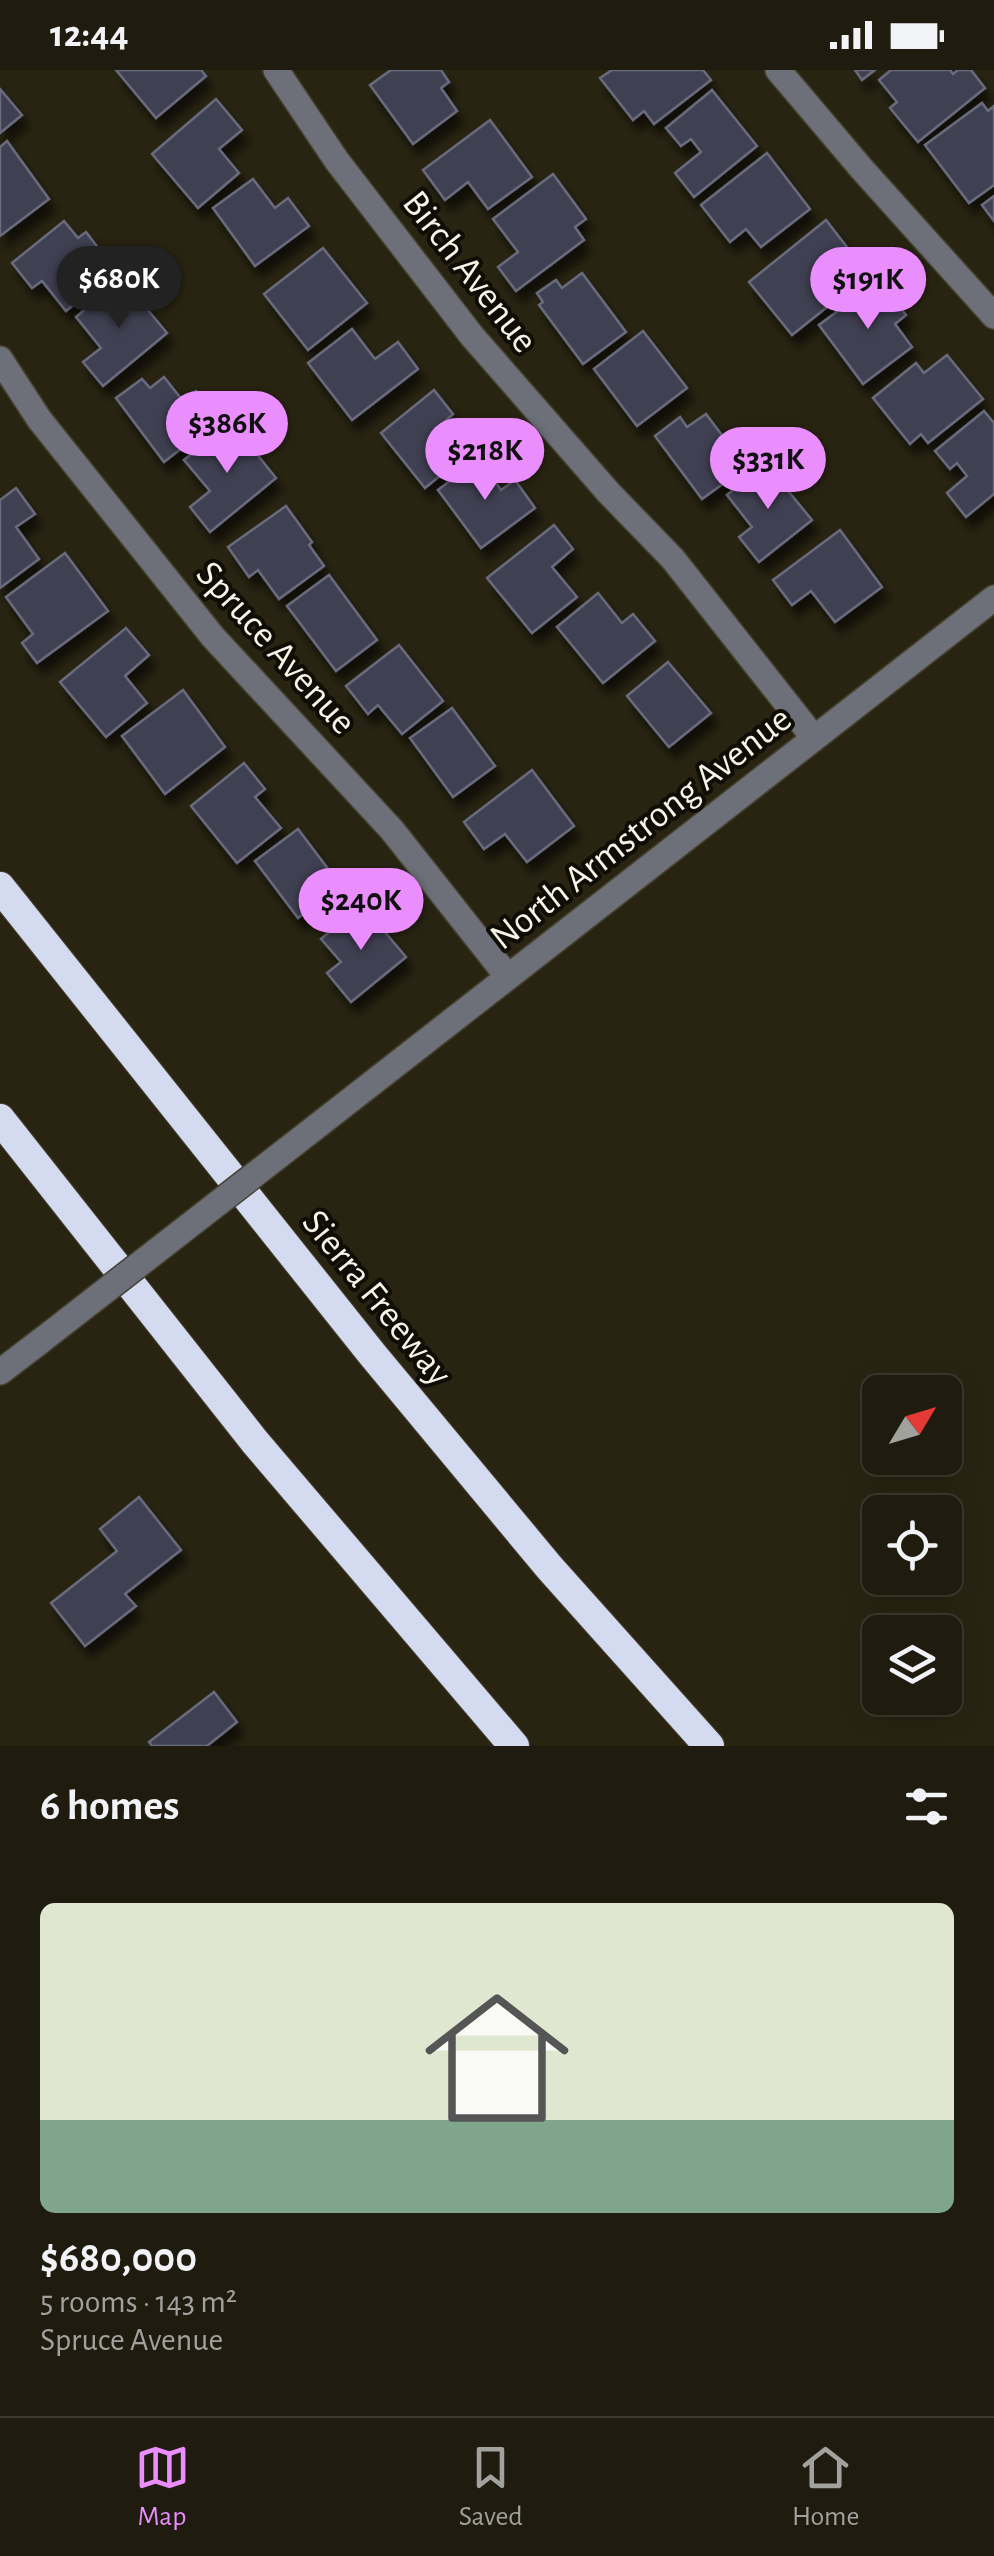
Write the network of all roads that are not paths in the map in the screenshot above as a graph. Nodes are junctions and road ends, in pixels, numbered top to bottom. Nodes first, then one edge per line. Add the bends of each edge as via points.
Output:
1 (276, 70) edge
2 (778, 70) edge
3 (994, 316) edge
4 (0, 359) edge
5 (994, 598) edge
6 (814, 738) junction
7 (0, 887) edge
8 (508, 978) junction
9 (0, 1119) edge
10 (0, 1372) edge
11 (514, 1746) edge
12 (710, 1746) edge

1 - 6 street, Birch Avenue via 460,322 684,571
2 - 3 street
4 - 8 street, Spruce Avenue via 40,420 212,637 392,830
5 - 6 street, North Armstrong Avenue
6 - 8 street, North Armstrong Avenue
7 - 12 highway, Sierra Freeway via 372,1354 548,1566
8 - 10 street, North Armstrong Avenue, bridge
9 - 11 highway via 255,1442

